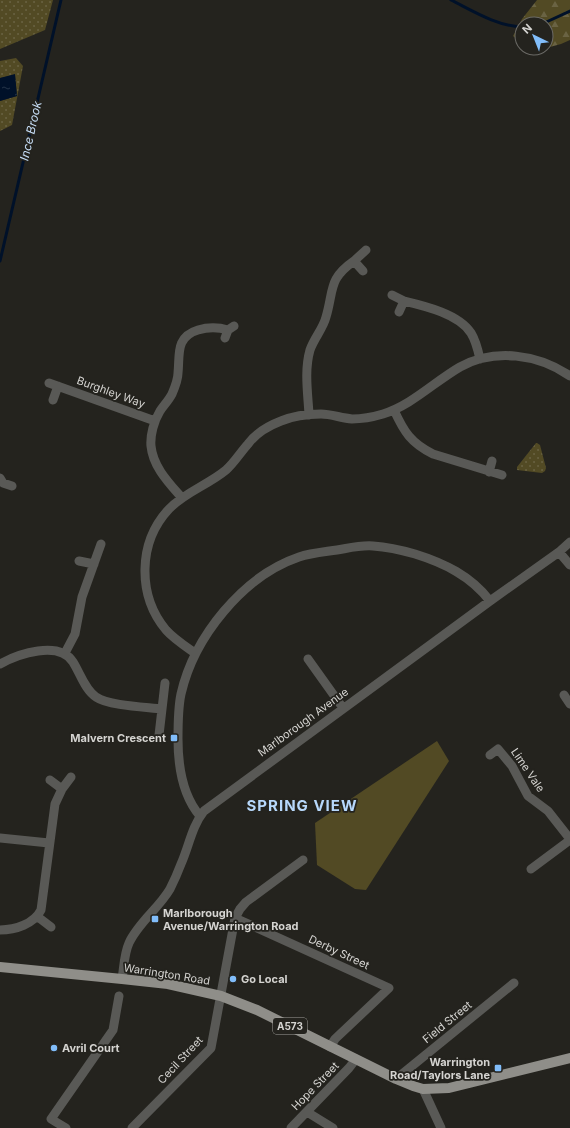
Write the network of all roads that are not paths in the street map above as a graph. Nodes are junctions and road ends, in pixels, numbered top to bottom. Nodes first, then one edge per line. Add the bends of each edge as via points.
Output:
1 (366, 250) dead end
2 (354, 261) junction
3 (363, 271) dead end
4 (392, 295) dead end
5 (404, 301) junction
6 (399, 312) dead end
7 (229, 332) dead end
8 (480, 359) junction
9 (570, 376) edge
10 (52, 400) dead end
11 (394, 410) junction
12 (309, 415) junction
13 (155, 421) junction
14 (492, 461) dead end
15 (489, 472) junction
16 (502, 475) dead end
17 (1, 482) edge
18 (12, 486) dead end
19 (182, 498) junction
20 (570, 542) edge
21 (100, 544) dead end
22 (558, 552) junction
23 (79, 560) dead end
24 (94, 564) junction
25 (570, 565) edge
26 (490, 601) junction
27 (65, 653) junction
28 (195, 653) junction
29 (308, 659) dead end
30 (0, 664) edge
31 (165, 684) dead end
32 (564, 696) dead end
33 (570, 704) edge
34 (344, 708) junction
35 (162, 709) junction
36 (159, 734) dead end
37 (506, 743) dead end
38 (498, 749) junction
39 (490, 755) dead end
40 (72, 777) dead end
41 (50, 780) dead end
42 (62, 789) junction
43 (200, 816) junction
44 (0, 838) edge
45 (570, 839) edge
46 (49, 843) junction
47 (303, 860) dead end
48 (531, 869) dead end
49 (38, 917) junction
50 (236, 918) junction
51 (51, 927) dead end
52 (0, 930) edge
53 (0, 967) edge
54 (122, 979) junction
55 (514, 983) dead end
56 (221, 996) junction
57 (107, 1005) dead end
58 (330, 1047) junction
59 (356, 1059) junction
60 (569, 1061) edge
61 (396, 1079) junction
62 (423, 1089) junction
63 (307, 1112) junction
64 (66, 1128) edge
65 (132, 1128) edge
66 (291, 1128) edge
67 (333, 1128) edge
68 (441, 1128) edge

1 - 2 street
2 - 3 street
2 - 12 street via 344,268 334,282 326,318 311,349 306,370
4 - 5 street
5 - 6 street
5 - 8 street via 458,320 470,332
7 - 13 street via 217,328 202,328 185,338 179,350 176,384
8 - 9 street via 509,355 528,358 555,367
8 - 11 street via 460,367
10 - 13 street, Burghley Way via 54,384
11 - 12 street via 372,417 352,419 320,414
11 - 15 street via 403,429 423,449
12 - 19 street via 283,420 263,430 220,475
13 - 19 street via 151,438 153,456 162,473
14 - 15 street
15 - 16 street
17 - 18 street
19 - 28 street via 168,510 150,538 145,573 148,595 160,623 172,636
20 - 22 street, Marlborough Avenue
21 - 24 street
22 - 25 street
22 - 26 street, Marlborough Avenue
23 - 24 street
24 - 27 street via 82,597 75,634
26 - 28 street via 474,583 453,570 402,551 386,547 359,546 314,553 285,563 240,594 216,620
26 - 34 street, Marlborough Avenue
27 - 30 street via 30,652
27 - 35 street via 73,661 96,698
28 - 43 street via 181,694 178,751 185,788
29 - 34 street
31 - 35 street
32 - 33 street
34 - 43 street, Marlborough Avenue via 210,805
35 - 36 street
37 - 38 street, Lime Vale
38 - 39 street, Lime Vale
38 - 45 street, Lime Vale via 512,766 528,796 548,811
40 - 42 street
41 - 42 street
42 - 46 street via 55,804
43 - 54 street, Marlborough Avenue via 182,864 162,902 129,943
44 - 46 street
45 - 48 street
46 - 49 street
47 - 50 street via 246,902
49 - 51 street
49 - 52 street via 22,926
50 - 56 street, Cecil Street
50 - 58 street, Derby Street via 389,988 335,1039
53 - 54 main road, Warrington Road / A573
54 - 56 main road, Warrington Road / A573 via 168,984
55 - 61 street, Field Street
56 - 58 main road, Warrington Road / A573 via 257,1010
56 - 65 street, Cecil Street via 211,1048
57 - 64 street via 118,1001 112,1030 51,1118
58 - 59 main road, Warrington Road / A573
59 - 61 main road, Warrington Road / A573
59 - 63 street, Hope Street
60 - 62 main road, Warrington Road / A573 via 449,1088
61 - 62 main road, Warrington Road / A573
62 - 68 street
63 - 66 street, Hope Street
63 - 67 street

